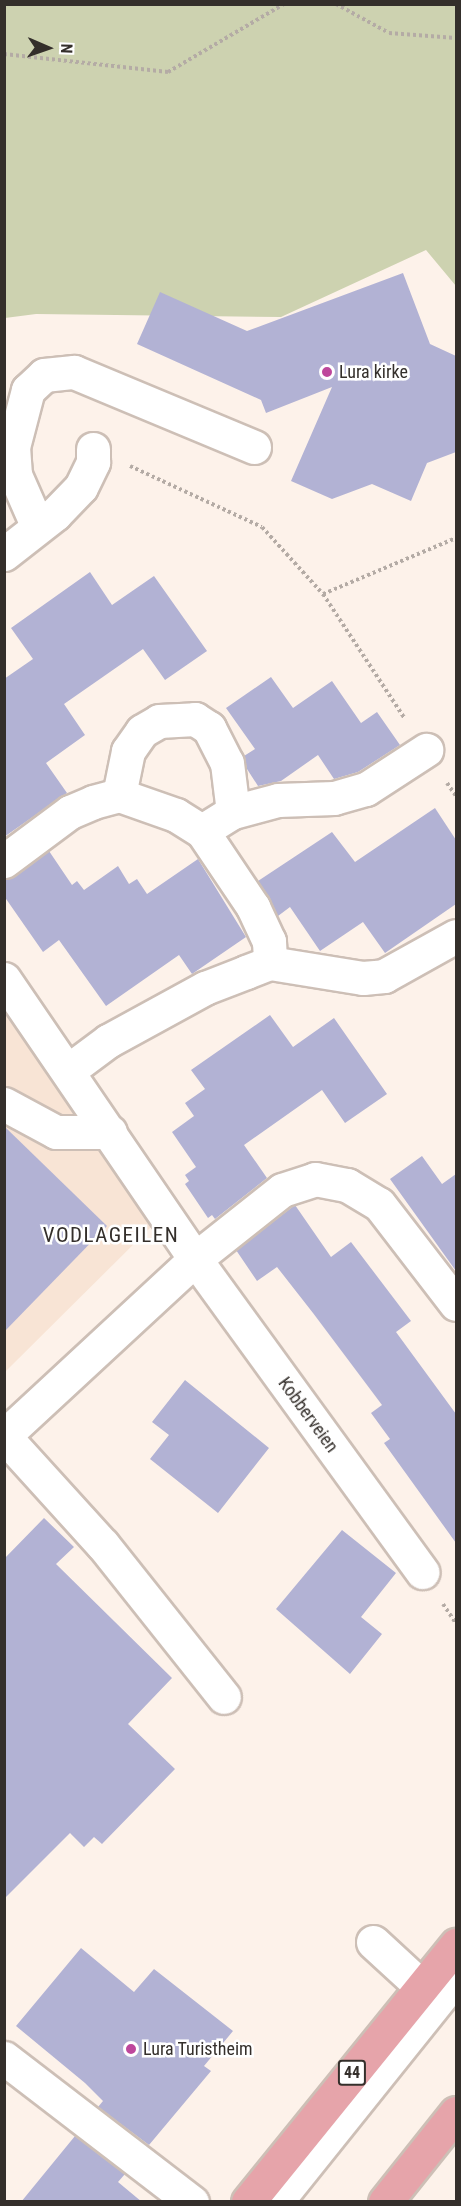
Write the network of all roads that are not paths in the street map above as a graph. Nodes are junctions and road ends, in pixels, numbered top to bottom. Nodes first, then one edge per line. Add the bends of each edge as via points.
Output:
1 (254, 447) dead end
2 (93, 449) road end
3 (37, 525) junction
4 (4, 554) edge
5 (426, 750) road end
6 (119, 795) junction
7 (233, 812) junction
8 (202, 831) junction
9 (4, 861) edge
10 (456, 936) edge
11 (270, 963) junction
12 (4, 979) edge
13 (69, 1070) junction
14 (4, 1104) edge
15 (110, 1132) junction
16 (195, 1259) junction
17 (456, 1304) edge
18 (4, 1436) edge
19 (422, 1572) dead end
20 (224, 1697) dead end
21 (373, 1942) dead end
22 (456, 1945) edge
23 (456, 1977) edge
24 (422, 1987) junction
25 (4, 2058) edge
26 (456, 2113) edge
27 (192, 2202) edge
28 (248, 2202) edge
29 (276, 2202) edge
30 (385, 2202) edge

1 - 3 street via 74,372 44,375 28,390 14,447 15,475
2 - 3 street via 93,462 81,487 55,514
3 - 4 street
5 - 7 street via 350,795 278,800
6 - 7 street via 128,751 142,731 159,721 195,719 209,728 224,754
6 - 8 street via 176,815
6 - 9 street via 70,812
7 - 8 street
8 - 11 street via 264,926
10 - 11 street via 384,976 363,978
11 - 13 street via 205,988 108,1041
12 - 13 street, Kobberveien
13 - 15 street, Kobberveien
14 - 15 street via 56,1132
15 - 16 street, Kobberveien
16 - 17 street via 282,1190 315,1179 347,1185 379,1204
16 - 18 street
16 - 19 street, Kobberveien
18 - 20 street via 103,1545
21 - 24 street
22 - 24 main road, 44
23 - 29 street
24 - 28 main road, 44
25 - 27 street
26 - 30 main road

